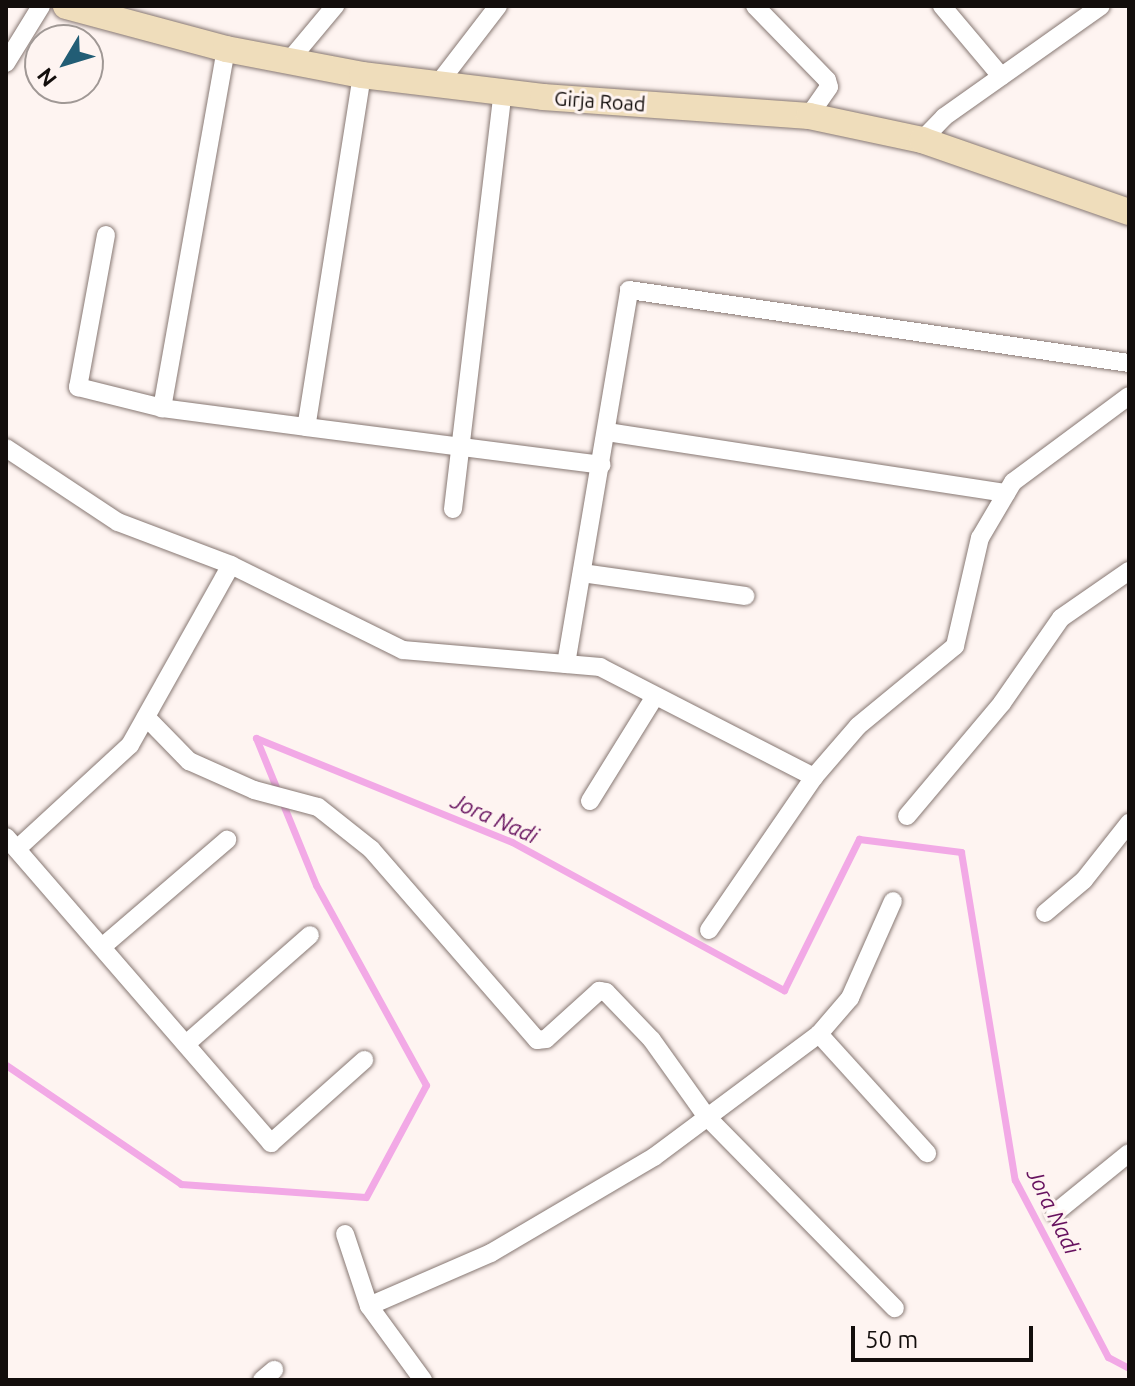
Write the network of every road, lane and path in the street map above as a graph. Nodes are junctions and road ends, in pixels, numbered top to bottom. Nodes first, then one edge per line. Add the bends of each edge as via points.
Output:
1 (41, 6) edge
2 (66, 6) edge
3 (335, 6) edge
4 (498, 6) edge
5 (755, 6) edge
6 (942, 6) edge
7 (1101, 6) edge
8 (105, 11) edge
9 (226, 49) junction
10 (289, 61) junction
11 (6, 63) edge
12 (362, 75) junction
13 (1001, 76) junction
14 (438, 84) junction
15 (503, 92) junction
16 (809, 116) junction
17 (922, 140) junction
18 (1128, 210) edge
19 (106, 235) dead end
20 (1129, 363) edge
21 (1129, 396) edge
22 (162, 408) junction
23 (306, 427) junction
24 (607, 432) junction
25 (461, 447) junction
26 (6, 448) edge
27 (602, 465) junction
28 (1006, 493) junction
29 (453, 509) dead end
30 (231, 565) junction
31 (1129, 571) edge
32 (582, 573) junction
33 (745, 596) dead end
34 (566, 664) junction
35 (655, 696) junction
36 (146, 717) junction
37 (814, 777) junction
38 (590, 801) dead end
39 (907, 816) dead end
40 (1129, 823) edge
41 (227, 840) dead end
42 (12, 843) edge
43 (893, 901) dead end
44 (1045, 913) dead end
45 (709, 930) dead end
46 (310, 935) dead end
47 (102, 947) junction
48 (819, 1034) junction
49 (186, 1044) junction
50 (364, 1060) dead end
51 (707, 1117) junction
52 (927, 1153) dead end
53 (1129, 1153) edge
54 (1055, 1213) dead end
55 (345, 1234) dead end
56 (369, 1306) junction
57 (895, 1308) dead end
58 (423, 1380) edge

1 - 11 street
2 - 8 main road, Girja Road
3 - 10 street
4 - 14 street
5 - 16 street via 827,80 829,87
6 - 13 street
7 - 13 street
8 - 9 main road, Girja Road
9 - 10 main road, Girja Road
9 - 22 street
10 - 12 main road, Girja Road
12 - 14 main road, Girja Road
12 - 23 street
13 - 17 street via 936,123
14 - 15 main road, Girja Road
15 - 16 main road, Girja Road
15 - 25 street
16 - 17 main road, Girja Road
17 - 18 main road, Girja Road
19 - 22 street via 78,387
20 - 24 street via 629,290
21 - 28 street via 1013,482
22 - 23 street
23 - 25 street
24 - 27 street
24 - 28 street
25 - 27 street
25 - 29 street
26 - 30 street via 118,522
27 - 32 street
28 - 37 street via 980,538 955,646 858,726
30 - 34 street via 403,650
30 - 36 street
31 - 39 street via 1061,618 1002,703
32 - 33 street
32 - 34 street
34 - 35 street via 600,667
35 - 37 street
35 - 38 street
36 - 42 street via 130,745
36 - 51 street via 189,761 254,790 318,807 371,849 537,1040 546,1039 599,991 606,992 652,1040
37 - 45 street
40 - 44 street via 1084,880
41 - 47 street
42 - 47 street
43 - 48 street via 850,998
46 - 49 street
47 - 49 street
48 - 51 street
48 - 52 street
49 - 50 street via 271,1143
51 - 56 street via 654,1157 491,1253
51 - 57 street
53 - 54 street
55 - 56 street
56 - 58 street

